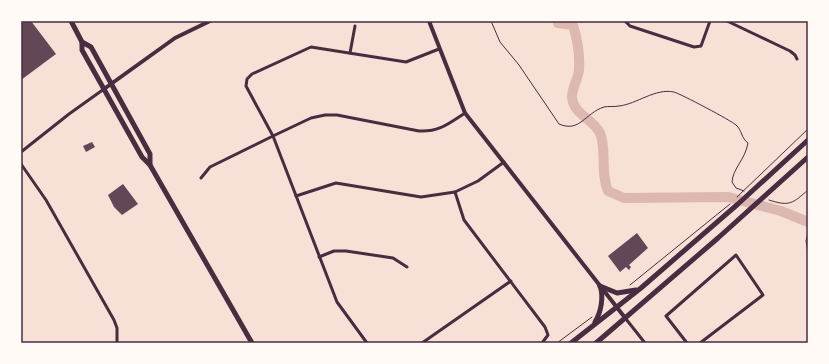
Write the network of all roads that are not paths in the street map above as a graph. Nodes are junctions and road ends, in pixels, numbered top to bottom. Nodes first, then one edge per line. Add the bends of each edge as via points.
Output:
1 (71, 21) edge
2 (210, 21) edge
3 (429, 21) edge
4 (625, 21) edge
5 (710, 21) edge
6 (727, 21) edge
7 (355, 26) dead end
8 (82, 42) junction
9 (439, 49) junction
10 (350, 53) junction
11 (797, 59) dead end
12 (112, 84) junction
13 (104, 89) junction
14 (465, 113) junction
15 (272, 136) junction
16 (808, 140) edge
17 (21, 152) edge
18 (808, 157) edge
19 (504, 162) junction
20 (21, 164) edge
21 (150, 165) junction
22 (201, 178) dead end
23 (455, 192) junction
24 (296, 196) junction
25 (319, 257) junction
26 (407, 267) dead end
27 (510, 281) junction
28 (600, 286) junction
29 (641, 288) junction
30 (617, 308) junction
31 (626, 319) junction
32 (594, 325) junction
33 (118, 343) edge
34 (252, 343) edge
35 (367, 343) edge
36 (422, 343) edge
37 (542, 343) edge
38 (571, 343) edge
39 (596, 343) edge
40 (645, 343) edge
41 (687, 343) edge
42 (700, 343) edge

1 - 8 main road
2 - 12 street via 175,38
3 - 9 street
4 - 5 street via 630,26 694,47 701,46 704,42
6 - 11 street via 790,51
7 - 10 street
8 - 12 main road via 91,47
8 - 13 main road via 82,50
9 - 10 street via 406,62
9 - 14 street
10 - 15 street via 311,47 252,74 247,79 246,86
12 - 13 street
12 - 21 main road via 150,154
13 - 17 street
13 - 21 main road via 142,157
14 - 15 street via 440,129 432,131 325,115
14 - 19 street
15 - 22 street via 210,168
15 - 24 street
16 - 29 main road via 752,186
18 - 31 main road
19 - 23 street via 478,181
19 - 28 street
20 - 33 street via 46,200 114,320
21 - 34 main road
23 - 24 street via 421,196 336,183
23 - 27 street via 464,220
24 - 25 street
25 - 26 street via 334,251 346,251 393,258
25 - 35 street via 337,302
27 - 36 street
27 - 37 street via 545,327 548,335
28 - 29 main road via 621,293
28 - 30 street
28 - 32 main road via 600,311
29 - 30 main road
30 - 31 street
30 - 32 main road
31 - 39 main road
31 - 40 street
32 - 38 main road
41 - 42 street via 666,316 736,255 763,295

